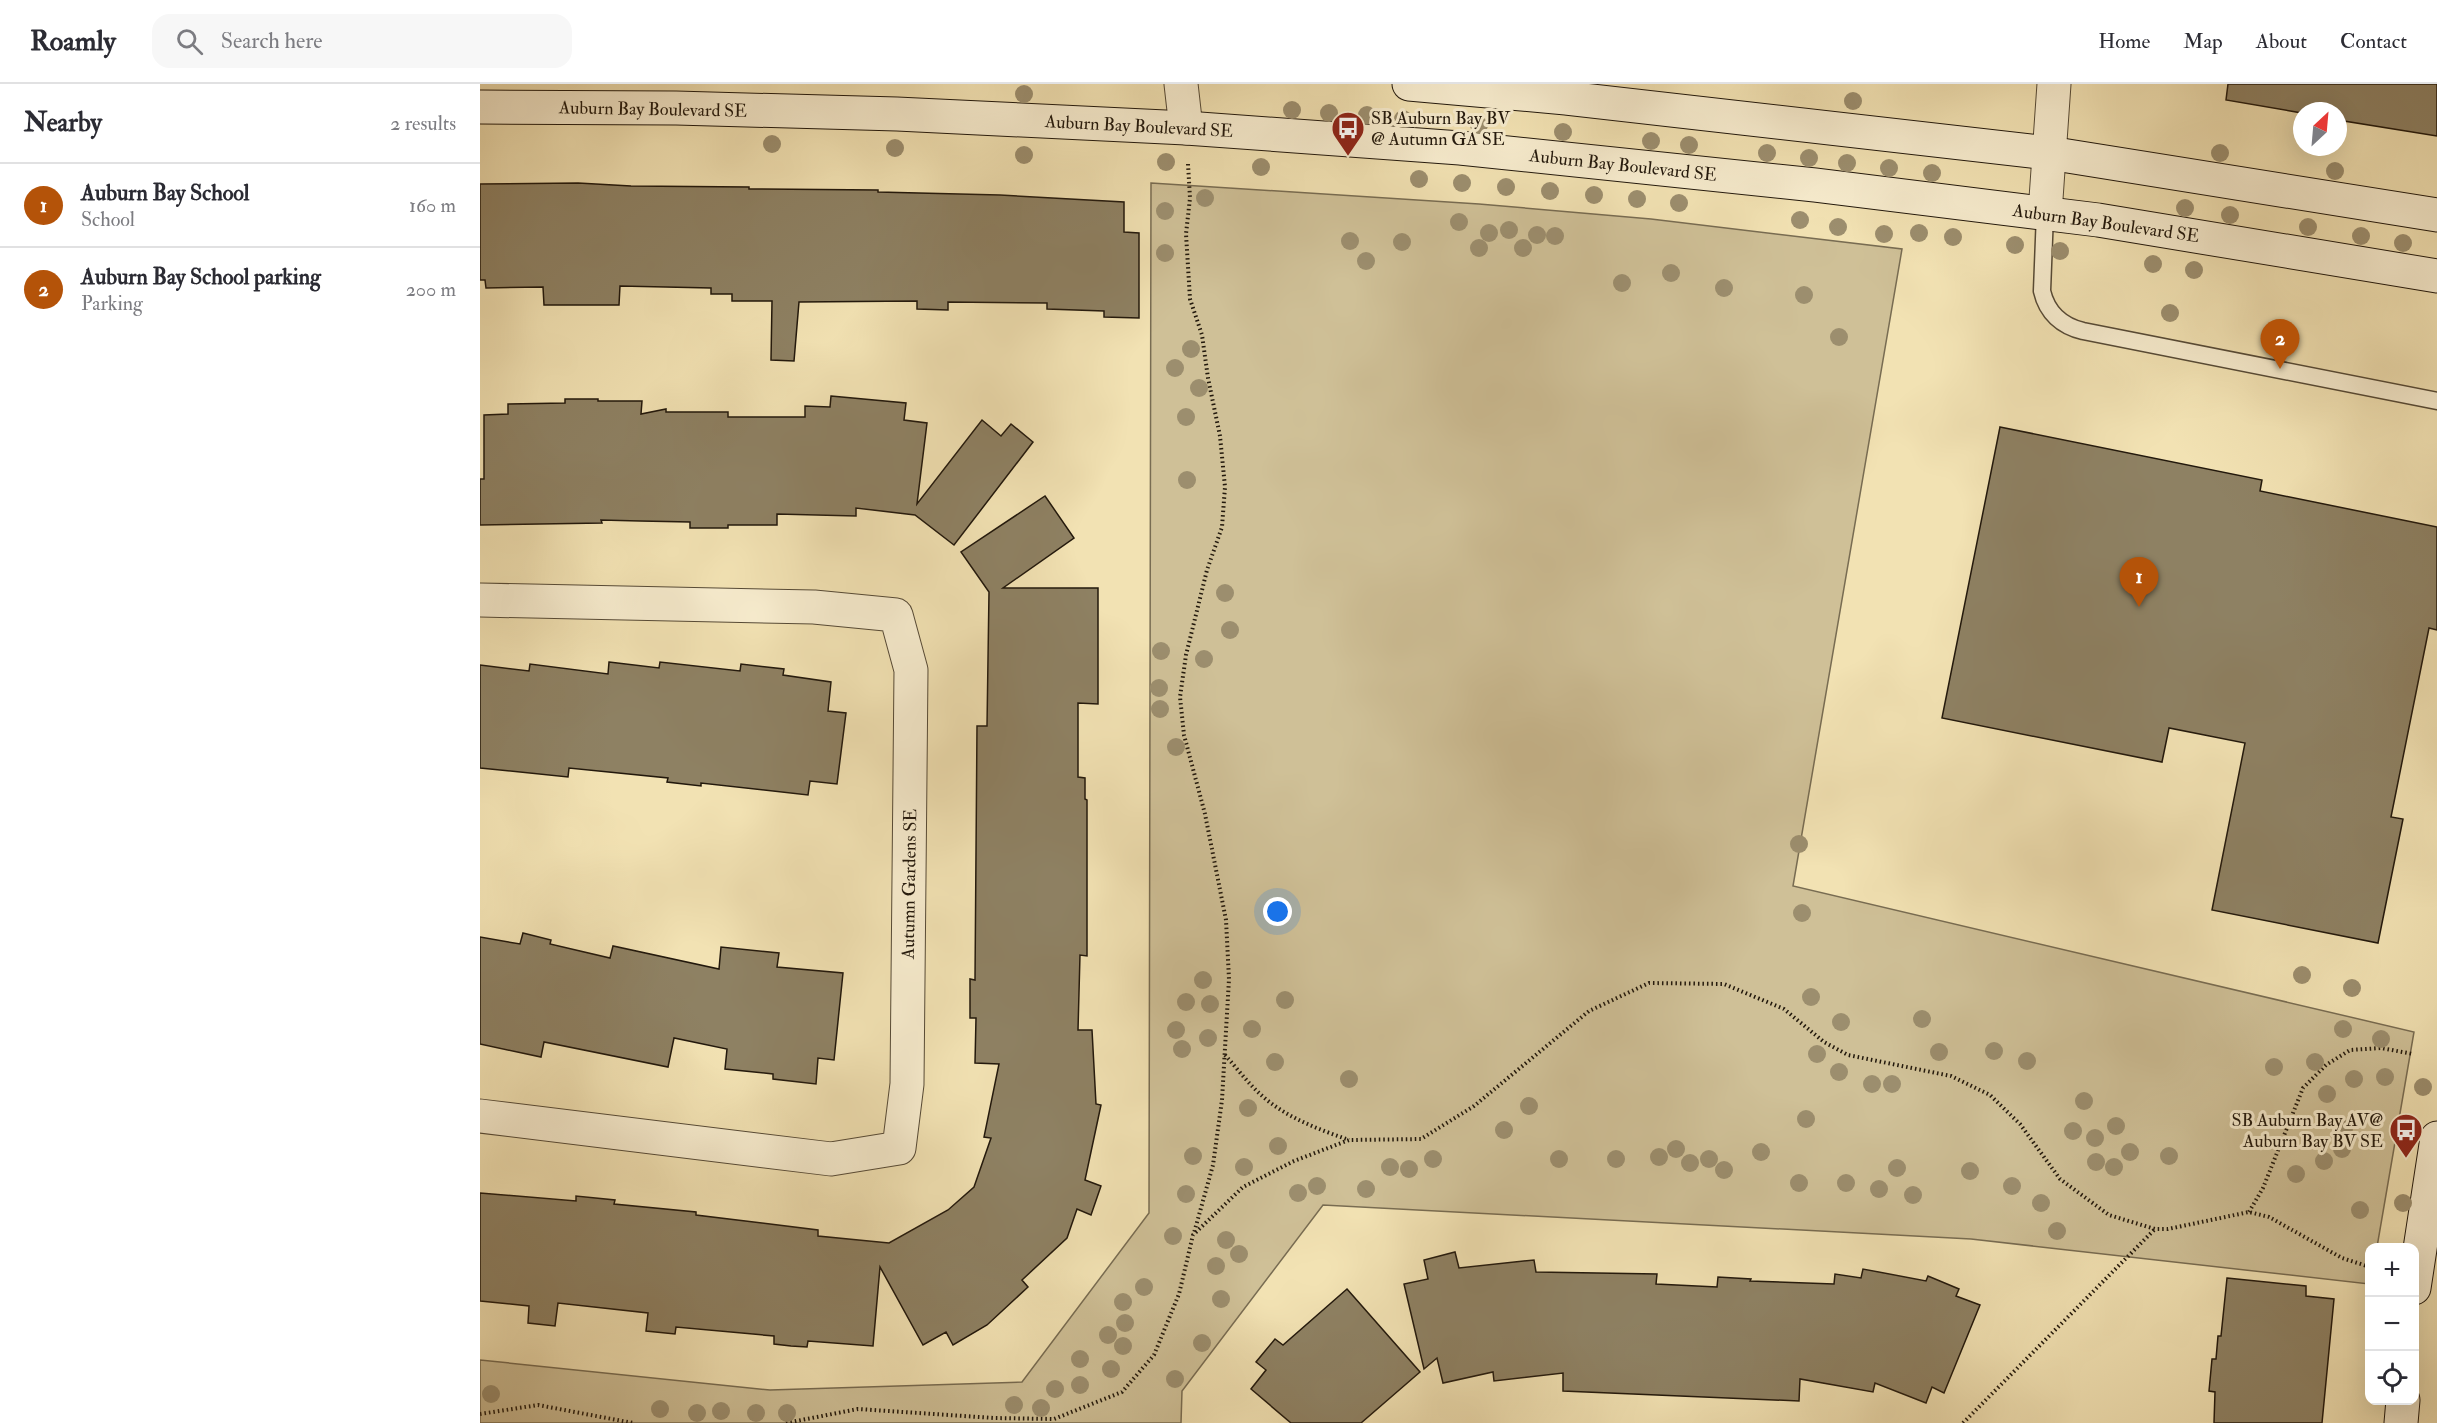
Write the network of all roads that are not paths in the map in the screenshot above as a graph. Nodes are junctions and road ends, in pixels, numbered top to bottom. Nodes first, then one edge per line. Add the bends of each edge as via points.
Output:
1 (1181, 84) edge
2 (1409, 84) edge
3 (2055, 84) edge
4 (480, 107) edge
5 (1186, 128) junction
6 (2049, 153) junction
7 (2045, 213) junction
8 (2437, 214) edge
9 (2437, 276) edge
10 (2437, 401) edge
11 (480, 600) edge
12 (480, 1116) edge
13 (2437, 1138) edge
14 (2419, 1261) edge
15 (2403, 1405) edge
16 (2401, 1423) edge

1 - 5 street
2 - 6 street via 1578,99
3 - 6 street
4 - 5 street, Auburn Bay Boulevard SE via 897,114
5 - 7 street, Auburn Bay Boulevard SE via 1460,148
6 - 7 street
6 - 8 street
7 - 9 street, Auburn Bay Boulevard SE
7 - 10 lane via 2042,291 2053,315 2067,326
11 - 12 street, Autumn Gardens SE via 814,607 896,615 911,670 907,1084 899,1148 831,1159
13 - 14 street
15 - 16 street

